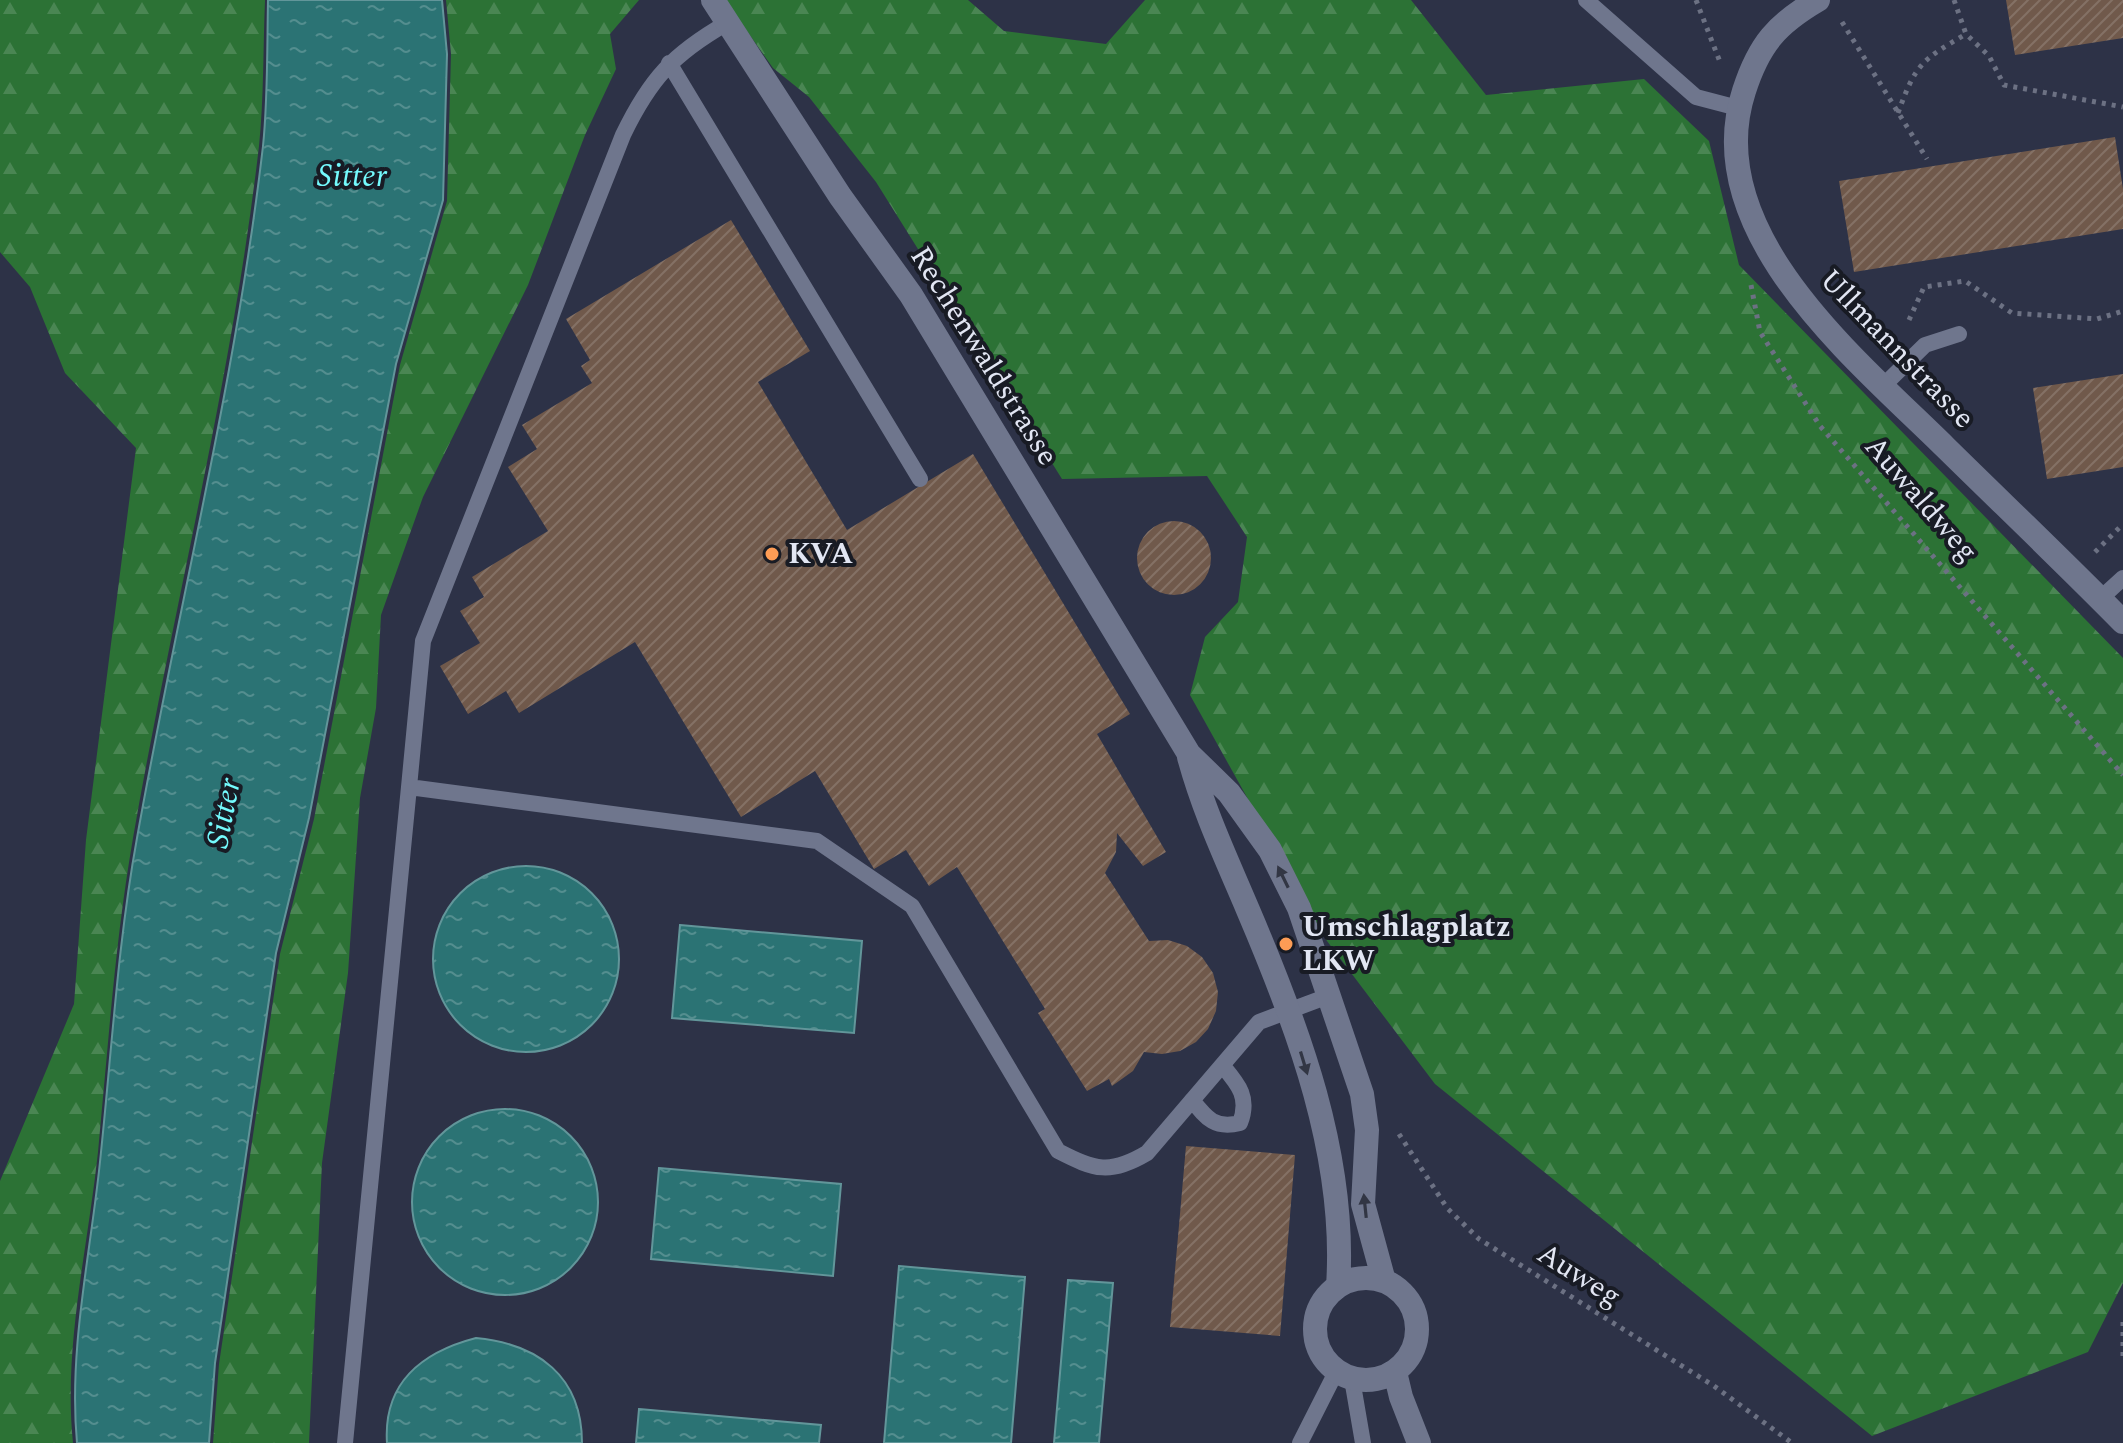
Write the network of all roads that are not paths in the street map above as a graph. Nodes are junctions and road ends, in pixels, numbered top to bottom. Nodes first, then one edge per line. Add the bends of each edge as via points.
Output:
1 (713, 0) edge
2 (1586, 0) edge
3 (1818, 0) edge
4 (727, 23) junction
5 (669, 63) junction
6 (1726, 106) junction
7 (1959, 334) dead end
8 (1883, 386) junction
9 (920, 479) dead end
10 (2123, 578) edge
11 (2100, 599) junction
12 (2123, 622) edge
13 (1189, 754) junction
14 (409, 787) junction
15 (1331, 995) junction
16 (1288, 1010) junction
17 (1222, 1065) junction
18 (1192, 1100) junction
19 (1384, 1281) junction
20 (1338, 1286) junction
21 (1395, 1372) junction
22 (1344, 1376) junction
23 (345, 1443) edge
24 (1300, 1443) edge
25 (1363, 1443) edge
26 (1419, 1443) edge

1 - 4 street, Rechenwaldstrasse
2 - 6 lane via 1696,97
3 - 6 street, Ullmannstrasse via 1786,19 1755,56
4 - 5 lane
4 - 13 street, Rechenwaldstrasse via 911,295
5 - 9 lane
5 - 14 lane via 644,92 623,135 423,641
6 - 8 street, Ullmannstrasse via 1743,193 1762,238 1815,318
7 - 8 lane via 1925,345
8 - 11 street, Ullmannstrasse
10 - 11 lane
11 - 12 street, Ullmannstrasse
15 -> 13 street, Rechenwaldstrasse via 1299,908 1270,850 1229,793
13 - 16 street, Rechenwaldstrasse via 1205,813
14 - 18 lane via 817,841 912,906 1058,1151 1091,1168 1124,1167 1147,1153
14 - 23 lane
15 - 16 lane
19 -> 15 street, Rechenwaldstrasse via 1363,1204 1367,1130 1362,1094
16 - 17 lane via 1259,1022
16 -> 20 street, Rechenwaldstrasse via 1325,1134 1339,1212
17 - 18 lane
17 - 18 lane via 1241,1087 1246,1107 1240,1123 1224,1127 1208,1120
19 - 20 street via 1352,1279
19 - 21 street via 1404,1296 1416,1317 1412,1352
20 - 22 street via 1325,1297 1314,1326 1323,1359
21 - 22 street via 1370,1381
21 - 26 street
22 - 24 lane
22 - 25 lane

